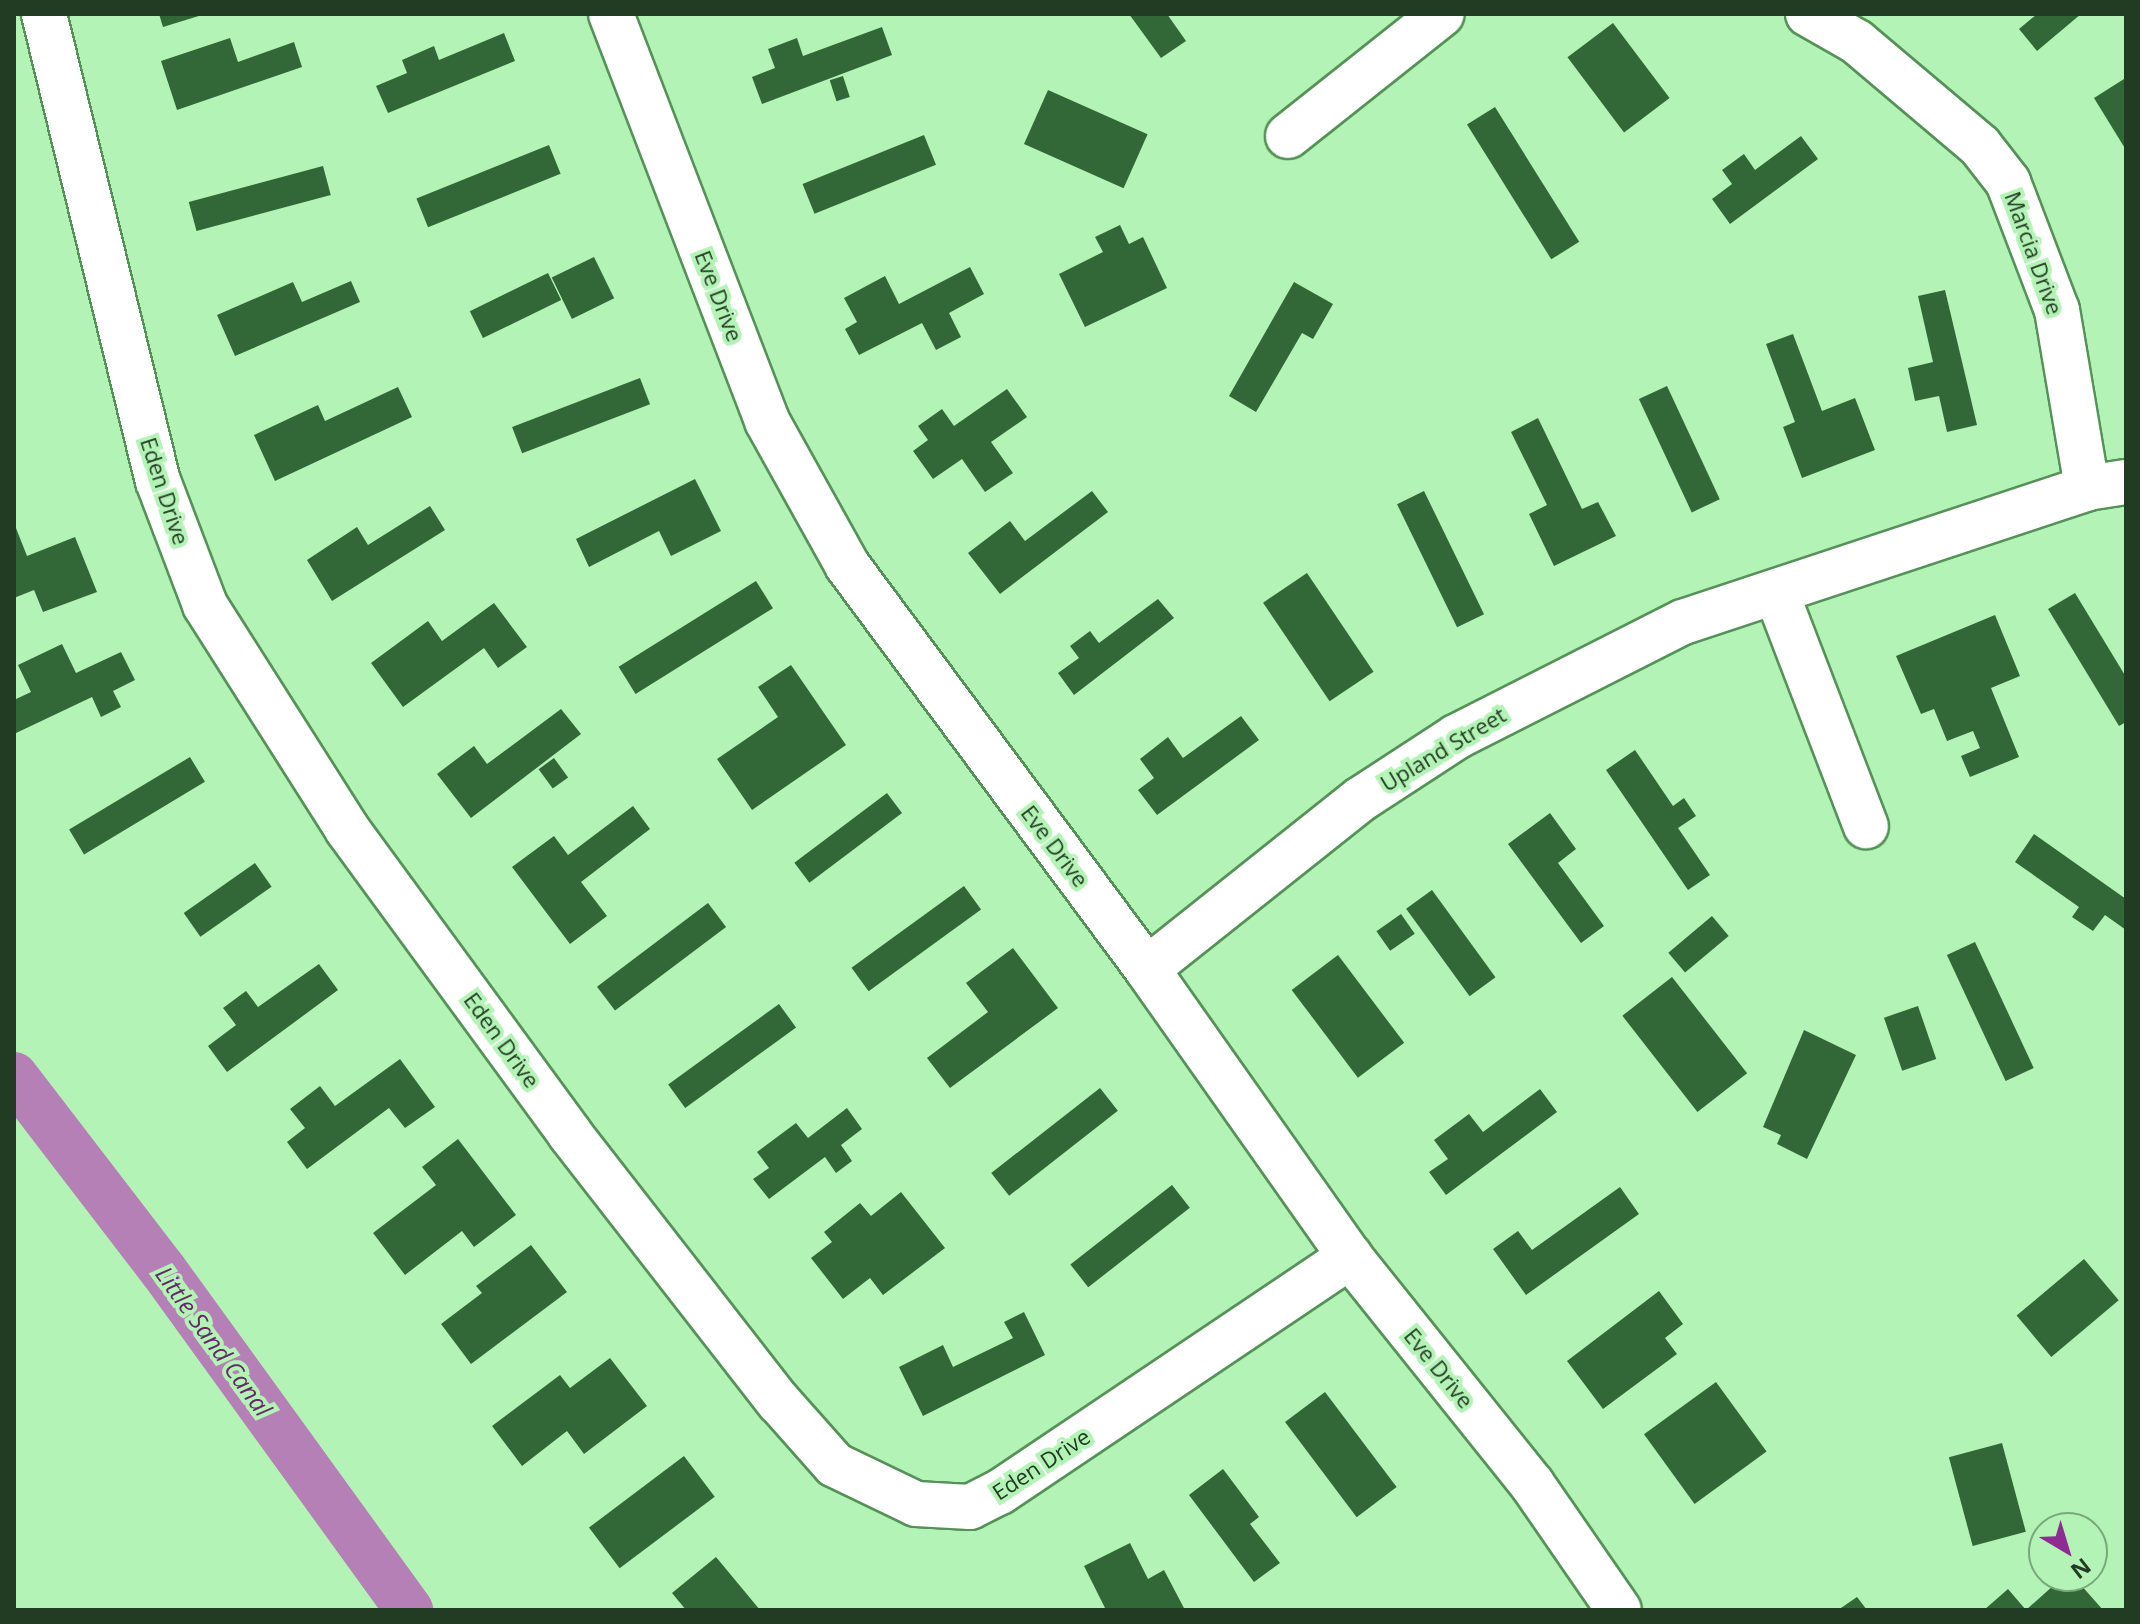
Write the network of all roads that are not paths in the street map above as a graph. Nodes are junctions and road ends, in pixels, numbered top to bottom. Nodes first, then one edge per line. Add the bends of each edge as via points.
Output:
1 (44, 14) edge
2 (611, 14) edge
3 (1442, 14) edge
4 (1808, 14) edge
5 (1288, 136) dead end
6 (2106, 485) edge
7 (1776, 592) junction
8 (1866, 826) dead end
9 (1147, 969) junction
10 (1350, 1257) junction
11 (1619, 1610) edge

1 - 10 street, Eden Drive via 158,481 205,605 347,829 561,1121 779,1402 835,1465 916,1504 970,1507
2 - 9 street, Eve Drive via 767,421 847,565
3 - 5 street
4 - 6 street, Marcia Drive via 1857,42 1980,146 2008,182 2057,310
6 - 7 street, Upland Street
7 - 8 street
7 - 9 street, Upland Street via 1683,622 1456,737 1361,799
9 - 10 street, Eve Drive
10 - 11 street, Eve Drive via 1532,1484

